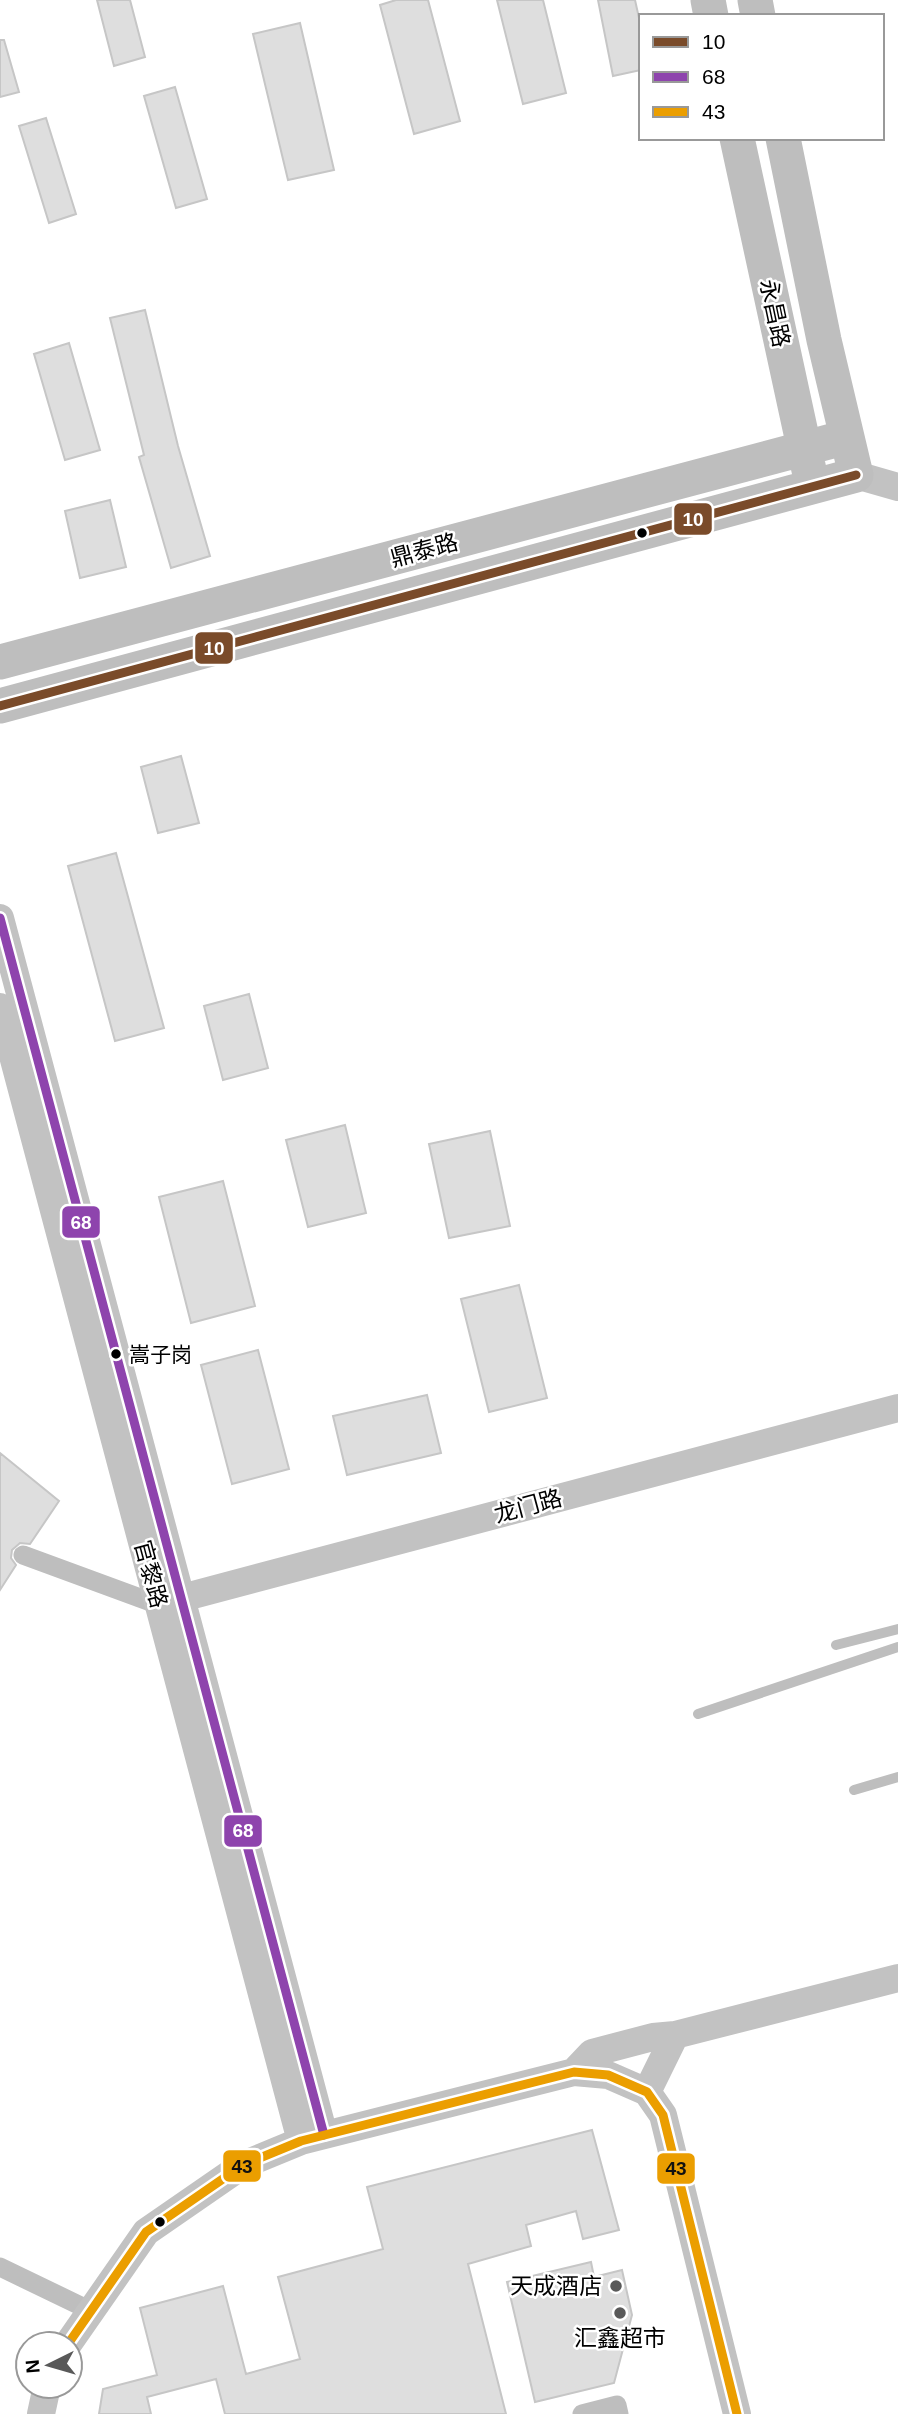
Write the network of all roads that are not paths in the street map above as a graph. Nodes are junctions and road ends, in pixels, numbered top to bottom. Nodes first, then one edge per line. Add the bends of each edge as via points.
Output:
1 (737, 140) edge
2 (783, 140) edge
3 (847, 437) junction
4 (804, 448) junction
5 (856, 475) junction
6 (813, 487) junction
7 (898, 487) edge
8 (0, 662) edge
9 (0, 706) edge
10 (0, 918) edge
11 (0, 1007) edge
12 (898, 1408) edge
13 (23, 1555) dead end
14 (170, 1602) junction
15 (898, 1629) edge
16 (836, 1644) dead end
17 (898, 1647) edge
18 (698, 1714) dead end
19 (898, 1777) edge
20 (854, 1790) dead end
21 (898, 1978) edge
22 (675, 2035) junction
23 (574, 2072) junction
24 (648, 2092) junction
25 (313, 2138) junction
26 (0, 2267) edge
27 (89, 2310) junction
28 (77, 2330) edge
29 (582, 2414) edge
30 (619, 2414) edge
31 (737, 2414) edge

1 - 4 highway, 永昌路
2 - 3 highway, 永昌路
3 - 4 highway, 鼎泰路
3 - 5 highway, 永昌路
4 - 6 highway, 永昌路
4 - 8 highway, 鼎泰路
5 - 6 highway, 鼎泰路
5 - 7 main road
6 - 9 highway, 鼎泰路
10 - 14 main road, 官黎路
11 - 14 main road, 官黎路
12 - 14 main road, 龙门路
13 - 14 street
14 - 25 main road, 官黎路
15 - 16 lane
17 - 18 lane
19 - 20 lane
21 - 22 main road
22 - 23 main road via 593,2053
22 - 24 main road
23 - 24 main road via 608,2075
23 - 25 main road
24 - 31 main road via 663,2115
25 - 27 main road via 243,2165 146,2232
26 - 27 street
27 - 28 main road
29 - 30 street via 617,2405

